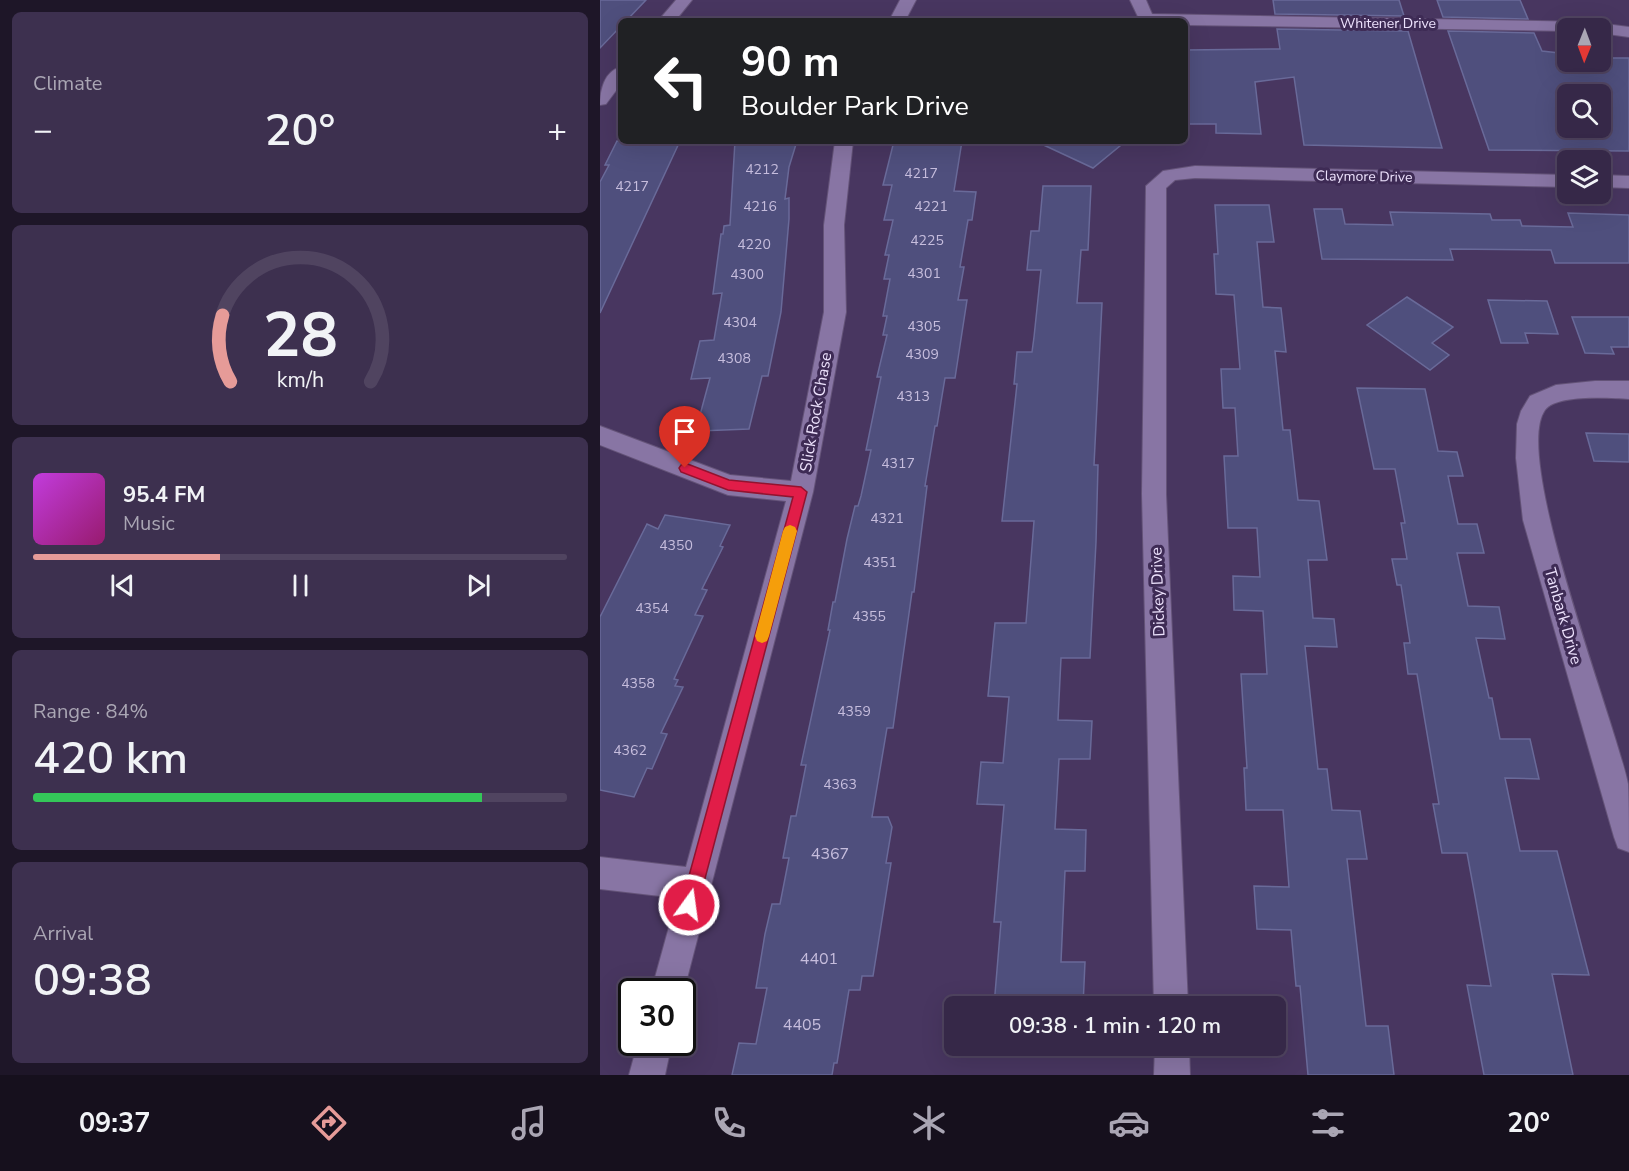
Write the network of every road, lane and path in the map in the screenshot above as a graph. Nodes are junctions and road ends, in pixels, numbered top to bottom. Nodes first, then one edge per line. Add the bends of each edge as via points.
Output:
1 (684, 0) edge
2 (908, 0) edge
3 (1138, 0) edge
4 (669, 18) edge
5 (899, 18) edge
6 (1146, 18) edge
7 (1188, 19) edge
8 (1629, 32) edge
9 (618, 76) edge
10 (600, 100) edge
11 (844, 144) edge
12 (1161, 180) joint
13 (1557, 181) edge
14 (1611, 181) edge
15 (1629, 182) edge
16 (1629, 390) edge
17 (600, 435) edge
18 (801, 492) junction
19 (1629, 837) edge
20 (600, 873) edge
21 (695, 884) junction
22 (672, 978) edge
23 (1171, 996) edge
24 (652, 1056) edge
25 (1172, 1056) edge
26 (647, 1075) edge
27 (1172, 1075) edge

1 - 4 street
2 - 5 street
3 - 6 street, Whitener Drive
7 - 8 street, Whitener Drive via 1590,27
9 - 10 street
11 - 18 street, Slick Rock Chase via 834,225 835,312
12 - 13 street, Claymore Drive via 1195,172
12 - 23 street, Dickey Drive via 1156,186 1154,494
14 - 15 street
16 - 19 street, Tanbark Drive via 1570,392 1537,402 1530,414 1528,472 1536,520
17 - 18 street via 728,485
18 - 21 street, Slick Rock Chase
20 - 21 street
21 - 22 street, Slick Rock Chase
24 - 26 street
25 - 27 street

